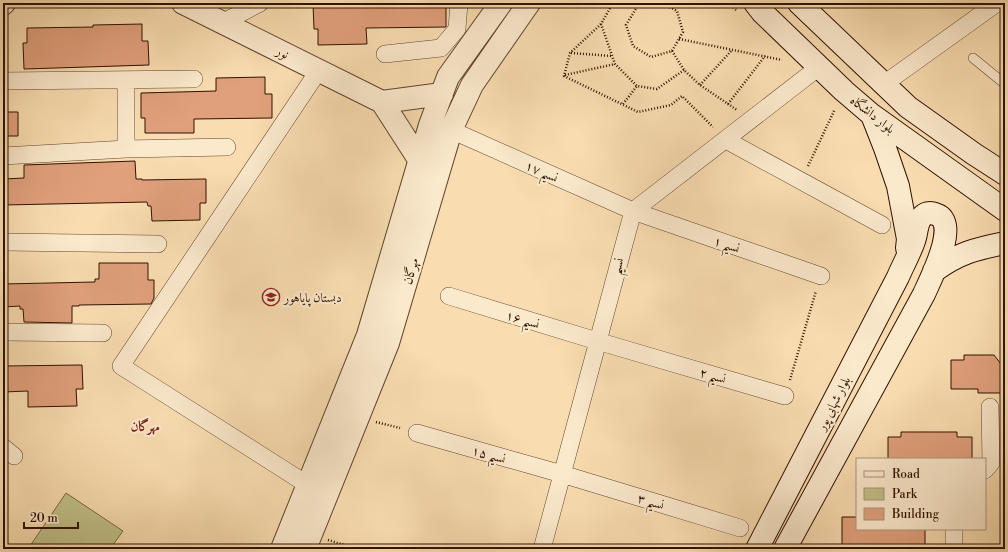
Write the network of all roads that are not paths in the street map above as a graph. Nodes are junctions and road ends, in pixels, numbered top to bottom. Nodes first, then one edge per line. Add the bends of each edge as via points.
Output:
1 (183, 3) edge
2 (260, 3) edge
3 (459, 3) edge
4 (501, 3) edge
5 (529, 3) edge
6 (799, 3) edge
7 (997, 3) edge
8 (747, 9) edge
9 (222, 23) junction
10 (385, 54) dead end
11 (973, 58) dead end
12 (319, 70) junction
13 (813, 73) junction
14 (194, 79) dead end
15 (126, 80) junction
16 (3, 81) edge
17 (884, 84) junction
18 (1005, 84) edge
19 (442, 94) junction
20 (382, 102) junction
21 (872, 115) junction
22 (451, 130) junction
23 (726, 140) junction
24 (227, 148) dead end
25 (126, 149) junction
26 (3, 156) edge
27 (420, 162) junction
28 (1005, 174) edge
29 (1005, 210) edge
30 (632, 211) junction
31 (882, 225) dead end
32 (400, 229) junction
33 (420, 236) junction
34 (3, 242) edge
35 (1005, 243) edge
36 (158, 244) dead end
37 (907, 257) junction
38 (934, 271) junction
39 (821, 276) road end
40 (449, 296) dead end
41 (3, 332) edge
42 (103, 333) dead end
43 (597, 341) junction
44 (785, 396) road end
45 (990, 407) dead end
46 (416, 433) road end
47 (994, 465) edge
48 (562, 474) junction
49 (308, 485) junction
50 (740, 528) dead end
51 (954, 530) edge
52 (307, 545) edge
53 (282, 549) edge
54 (542, 549) edge
55 (757, 549) edge
56 (785, 549) edge
57 (954, 549) edge

1 - 9 main road, نور
2 - 9 street
3 - 10 street via 457,29 441,48
4 - 19 main road, مهرگان via 448,77
5 - 22 main road, مهرگان via 472,85
6 - 17 main road, بلوار دانشگاه
7 - 17 street
8 - 13 main road, بلوار دانشگاه via 762,12
9 - 12 main road, نور
11 - 18 lane
12 - 20 main road, نور
12 - 49 street via 121,366
13 - 21 main road, بلوار دانشگاه via 844,91
13 - 23 street
14 - 15 street
15 - 16 street
15 - 25 street
17 - 28 main road, بلوار دانشگاه via 908,107
19 - 20 main road
19 - 27 main road, مهرگان
20 - 27 main road
21 - 29 main road, بلوار دانشگاه
21 - 37 main road via 898,186 908,239
22 - 30 street, نسیم ۱۷
22 - 33 main road, مهرگان
23 - 30 street
23 - 31 street
24 - 25 street
25 - 26 street
27 - 32 main road, مهرگان
30 - 39 street, نسیم ۱
30 - 43 street, نسیم
32 - 33 main road
32 - 49 main road, مهرگان via 368,335
33 - 52 main road, مهرگان via 388,343
34 - 36 street
35 - 38 main road via 968,252 951,259
37 - 38 main road, بلوار شهابی پور via 920,219 926,214 938,214 944,219 946,227 942,251
37 - 55 main road, بلوار شهابی پور
38 - 56 main road, بلوار شهابی پور via 924,294
40 - 43 street, نسیم ۱۶
41 - 42 street
43 - 44 street, نسیم ۲
43 - 48 street, نسیم
45 - 47 street
46 - 48 street, نسیم ۱۵
48 - 50 street, نسیم ۳
48 - 54 street, نسیم
49 - 53 main road, مهرگان
51 - 57 street

